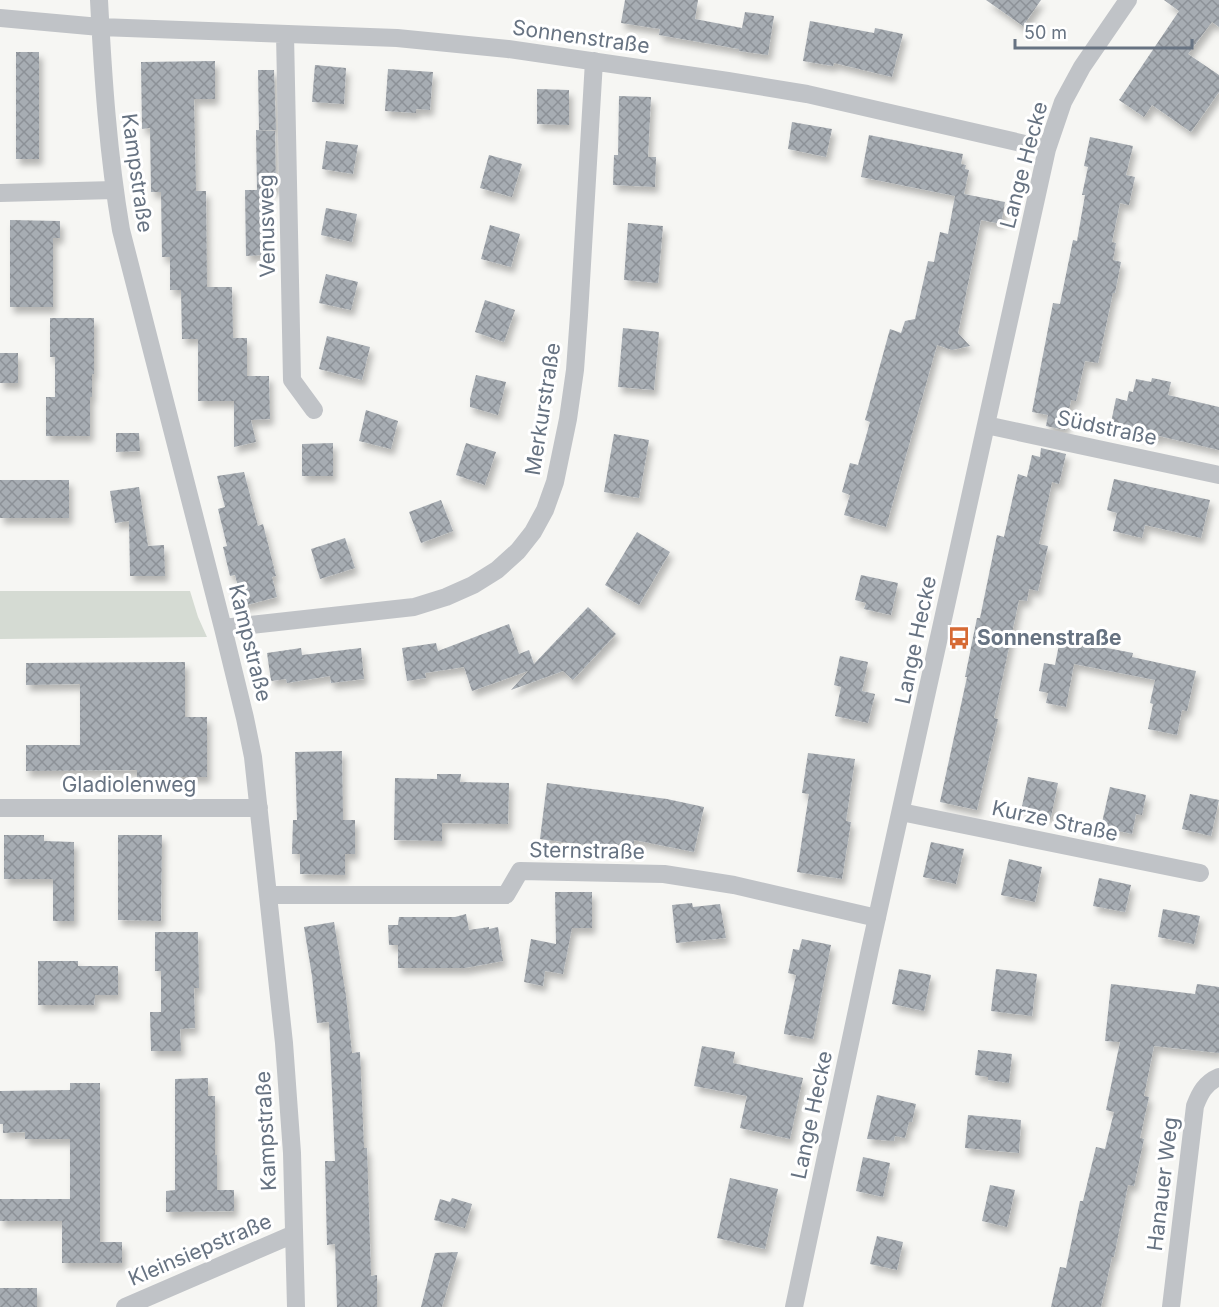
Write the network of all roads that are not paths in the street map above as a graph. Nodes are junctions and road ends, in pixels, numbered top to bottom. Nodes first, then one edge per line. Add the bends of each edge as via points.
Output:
1 (99, 0) edge
2 (1128, 0) edge
3 (0, 18) edge
4 (100, 27) junction
5 (285, 34) junction
6 (594, 61) junction
7 (1047, 149) junction
8 (114, 190) junction
9 (0, 193) edge
10 (314, 410) dead end
11 (986, 425) junction
12 (1219, 475) edge
13 (223, 628) junction
14 (0, 808) edge
15 (259, 808) junction
16 (901, 812) junction
17 (1200, 873) dead end
18 (268, 895) junction
19 (877, 918) junction
20 (1219, 1077) edge
21 (294, 1234) junction
22 (124, 1307) edge
23 (296, 1307) edge
24 (794, 1307) edge
25 (1171, 1307) edge

1 - 4 street, Kampstraße
2 - 7 street, Lange Hecke via 1082,67 1063,102
3 - 4 street, Sonnenstraße
4 - 5 street, Sonnenstraße
4 - 8 street, Kampstraße
5 - 6 street, Sonnenstraße via 397,38
5 - 10 street, Venusweg via 292,380
6 - 7 street, Sonnenstraße via 807,94
6 - 13 street, Merkurstraße via 570,409 555,482 533,531 497,570 473,585 424,604
7 - 11 street, Lange Hecke
8 - 9 street
8 - 13 street, Kampstraße
11 - 12 street, Südstraße
11 - 16 street, Lange Hecke
13 - 15 street, Kampstraße via 253,757
14 - 15 street, Gladiolenweg
15 - 18 street, Kampstraße
16 - 17 street, Kurze Straße
16 - 19 street, Lange Hecke
18 - 19 street, Sternstraße via 506,895 519,871 664,874 735,885
18 - 21 street, Kampstraße via 292,1153
19 - 24 street, Lange Hecke
20 - 25 street, Hanauer Weg via 1205,1085 1195,1106
21 - 22 street, Kleinsiepstraße
21 - 23 street, Kampstraße

